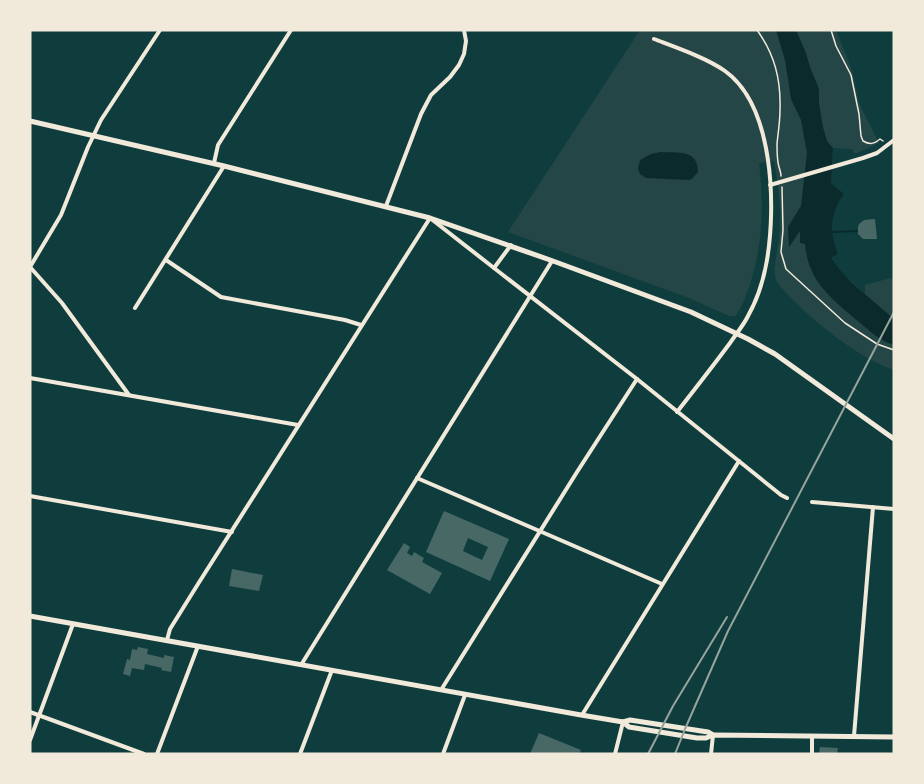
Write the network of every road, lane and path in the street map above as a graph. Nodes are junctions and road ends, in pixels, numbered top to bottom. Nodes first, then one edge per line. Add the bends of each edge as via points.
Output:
1 (160, 30) edge
2 (291, 30) edge
3 (464, 30) edge
4 (757, 30) edge
5 (831, 30) edge
6 (654, 39) dead end
7 (30, 121) edge
8 (93, 136) junction
9 (894, 140) edge
10 (887, 146) junction
11 (214, 164) junction
12 (224, 166) junction
13 (781, 171) dead end
14 (770, 185) junction
15 (782, 193) dead end
16 (386, 206) junction
17 (430, 218) junction
18 (511, 245) junction
19 (166, 260) junction
20 (553, 261) junction
21 (30, 267) edge
22 (494, 268) junction
23 (531, 296) junction
24 (135, 308) dead end
25 (361, 325) junction
26 (737, 333) junction
27 (894, 350) edge
28 (30, 378) edge
29 (637, 379) junction
30 (129, 396) junction
31 (677, 412) junction
32 (298, 425) junction
33 (894, 439) edge
34 (739, 461) junction
35 (417, 478) junction
36 (30, 496) edge
37 (787, 498) dead end
38 (813, 502) dead end
39 (873, 507) junction
40 (894, 509) edge
41 (540, 531) junction
42 (232, 532) junction
43 (662, 584) junction
44 (30, 616) edge
45 (73, 624) junction
46 (166, 641) junction
47 (198, 646) junction
48 (300, 665) junction
49 (332, 670) junction
50 (440, 691) junction
51 (465, 695) junction
52 (30, 712) edge
53 (39, 715) junction
54 (581, 715) junction
55 (623, 722) junction
56 (713, 735) junction
57 (812, 736) junction
58 (854, 736) junction
59 (894, 737) edge
60 (30, 740) edge
61 (144, 754) edge
62 (157, 754) edge
63 (300, 754) edge
64 (443, 754) edge
65 (615, 754) edge
66 (711, 754) edge
67 (812, 754) edge

1 - 8 street
2 - 11 street via 218,145
3 - 16 street via 464,54 450,77 431,94
4 - 13 path via 777,69
5 - 10 path via 851,75 863,141 868,144 880,139
6 - 14 street via 725,71 747,95 763,134
7 - 8 main road
8 - 11 main road
8 - 21 street via 61,215
9 - 10 street
10 - 14 street via 846,164
11 - 12 main road
12 - 16 main road
12 - 19 street
14 - 26 street via 766,261 749,315
15 - 27 path via 781,252 786,269 845,323
16 - 17 main road
17 - 18 main road
17 - 22 street
17 - 25 street
18 - 20 main road
18 - 22 street
19 - 24 street
19 - 25 street via 221,297
20 - 23 street
20 - 26 main road
21 - 30 street via 62,303
22 - 23 street
23 - 29 street
23 - 35 street
25 - 32 street
26 - 31 street
26 - 33 main road via 775,354
28 - 30 street
29 - 31 street
29 - 41 street
30 - 32 street
31 - 34 street
32 - 42 street
34 - 37 street
34 - 43 street
35 - 41 street
35 - 48 street
36 - 42 street
38 - 39 street
39 - 40 street
39 - 58 street
41 - 43 street
41 - 50 street
42 - 46 street
43 - 54 street
44 - 45 main road
45 - 46 main road
45 - 53 street
46 - 47 main road
47 - 48 main road
47 - 62 street
48 - 49 main road
49 - 50 main road
49 - 63 street
50 - 51 main road
51 - 54 main road
51 - 64 street
52 - 53 street
53 - 60 street
53 - 61 street
54 - 55 main road
55 - 56 main road via 629,727 688,737
55 - 65 street
56 - 57 main road
56 - 66 street
57 - 58 main road
57 - 67 street
58 - 59 main road

